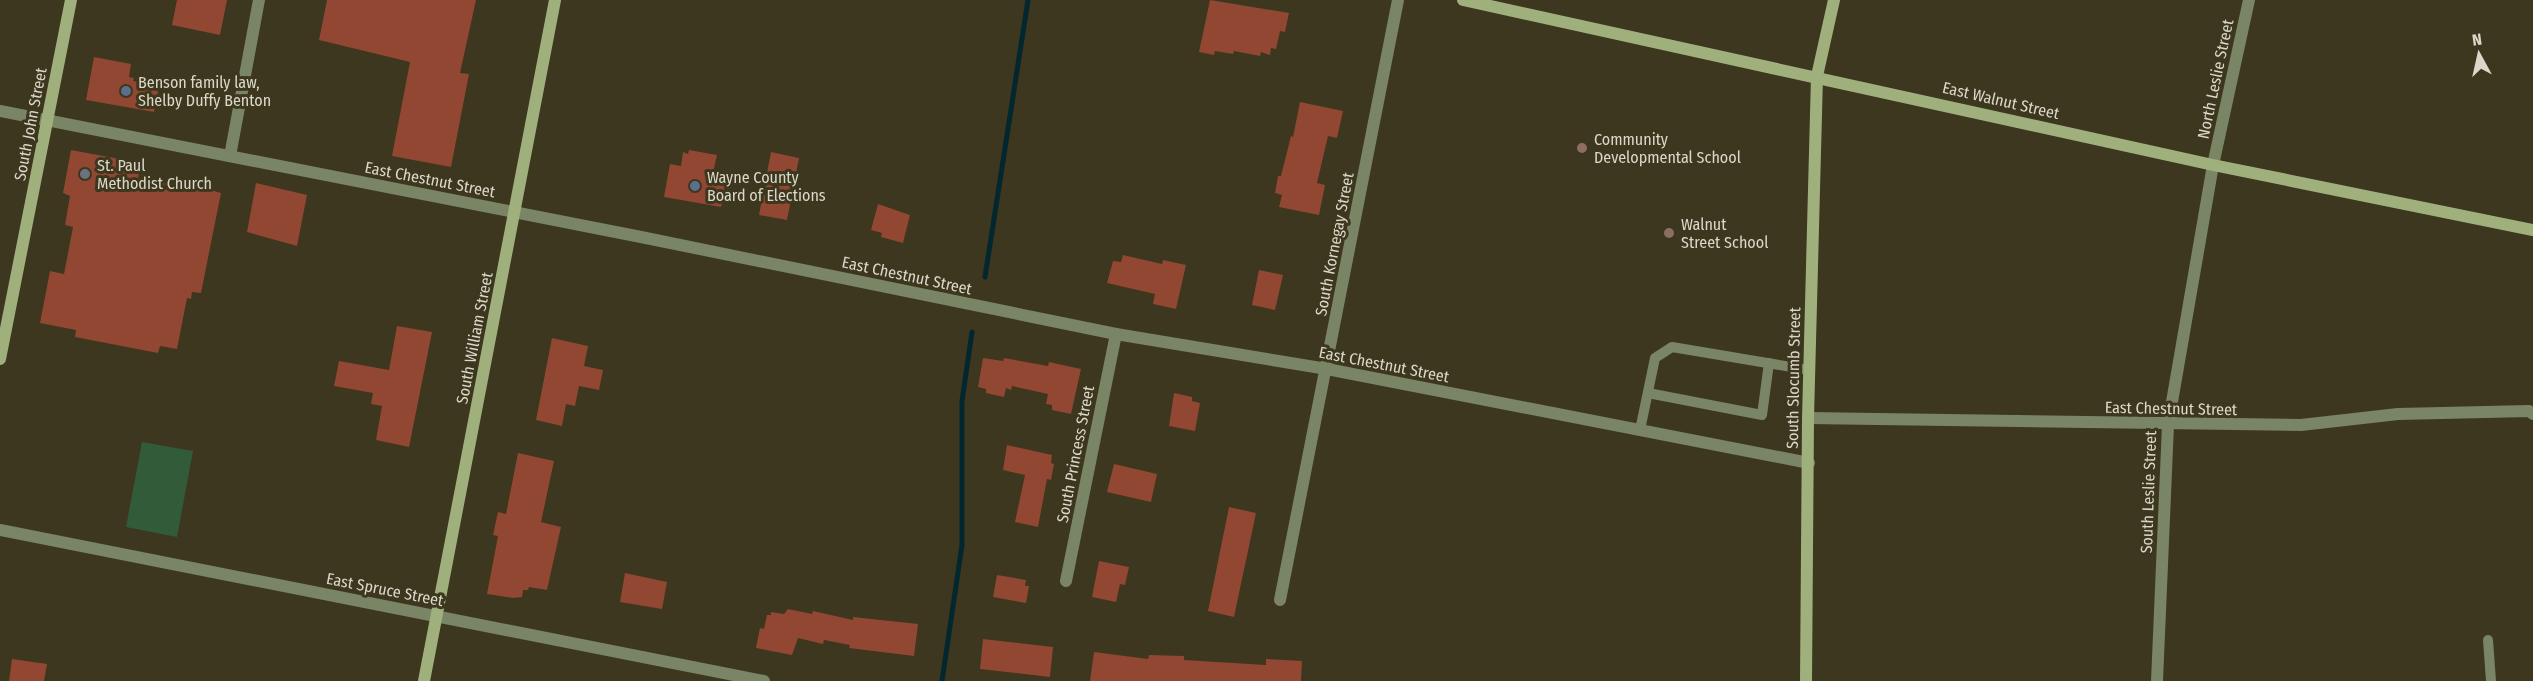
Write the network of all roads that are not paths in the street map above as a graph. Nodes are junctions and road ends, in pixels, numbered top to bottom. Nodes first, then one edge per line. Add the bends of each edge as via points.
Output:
1 (72, 0) edge
2 (259, 0) edge
3 (555, 0) edge
4 (1398, 0) edge
5 (1463, 0) edge
6 (1834, 0) edge
7 (2248, 0) edge
8 (1817, 76) junction
9 (0, 111) edge
10 (48, 121) junction
11 (230, 156) junction
12 (2213, 165) junction
13 (516, 213) junction
14 (2533, 230) edge
15 (1116, 334) junction
16 (0, 359) edge
17 (1769, 363) junction
18 (1327, 369) junction
19 (1809, 370) junction
20 (1648, 393) junction
21 (2533, 414) edge
22 (1808, 418) junction
23 (2168, 425) junction
24 (1640, 430) junction
25 (1809, 463) junction
26 (0, 530) edge
27 (1066, 581) dead end
28 (1280, 600) dead end
29 (437, 616) junction
30 (2488, 640) dead end
31 (424, 681) edge
32 (764, 681) edge
33 (1806, 681) edge
34 (2157, 681) edge
35 (2491, 681) edge

1 - 10 street, South John Street
2 - 11 street
3 - 13 street, South William Street
4 - 18 street, South Kornegay Street
5 - 8 street, East Walnut Street
6 - 8 street, South Slocumb Street
7 - 12 street, North Leslie Street
8 - 12 street, East Walnut Street
8 - 19 street, South Slocumb Street
9 - 10 street, East Chestnut Street
10 - 11 street, East Chestnut Street
10 - 16 street, South John Street
11 - 13 street, East Chestnut Street
12 - 14 street, East Walnut Street
12 - 23 street, South Leslie Street
13 - 15 street, East Chestnut Street
13 - 29 street, South William Street
15 - 18 street, East Chestnut Street
15 - 27 street, South Princess Street
17 - 19 lane
17 - 20 lane via 1672,347 1655,358
17 - 20 lane via 1762,415
18 - 24 street, East Chestnut Street
18 - 28 street, South Kornegay Street
19 - 22 street, South Slocumb Street
20 - 24 lane
21 - 23 street, East Chestnut Street via 2398,414 2301,425
22 - 23 street, East Chestnut Street
22 - 25 street, South Slocumb Street
23 - 34 street, South Leslie Street
24 - 25 street, East Chestnut Street
25 - 33 street, South Slocumb Street
26 - 29 street, East Spruce Street
29 - 31 street, South William Street
29 - 32 street, East Spruce Street
30 - 35 lane

